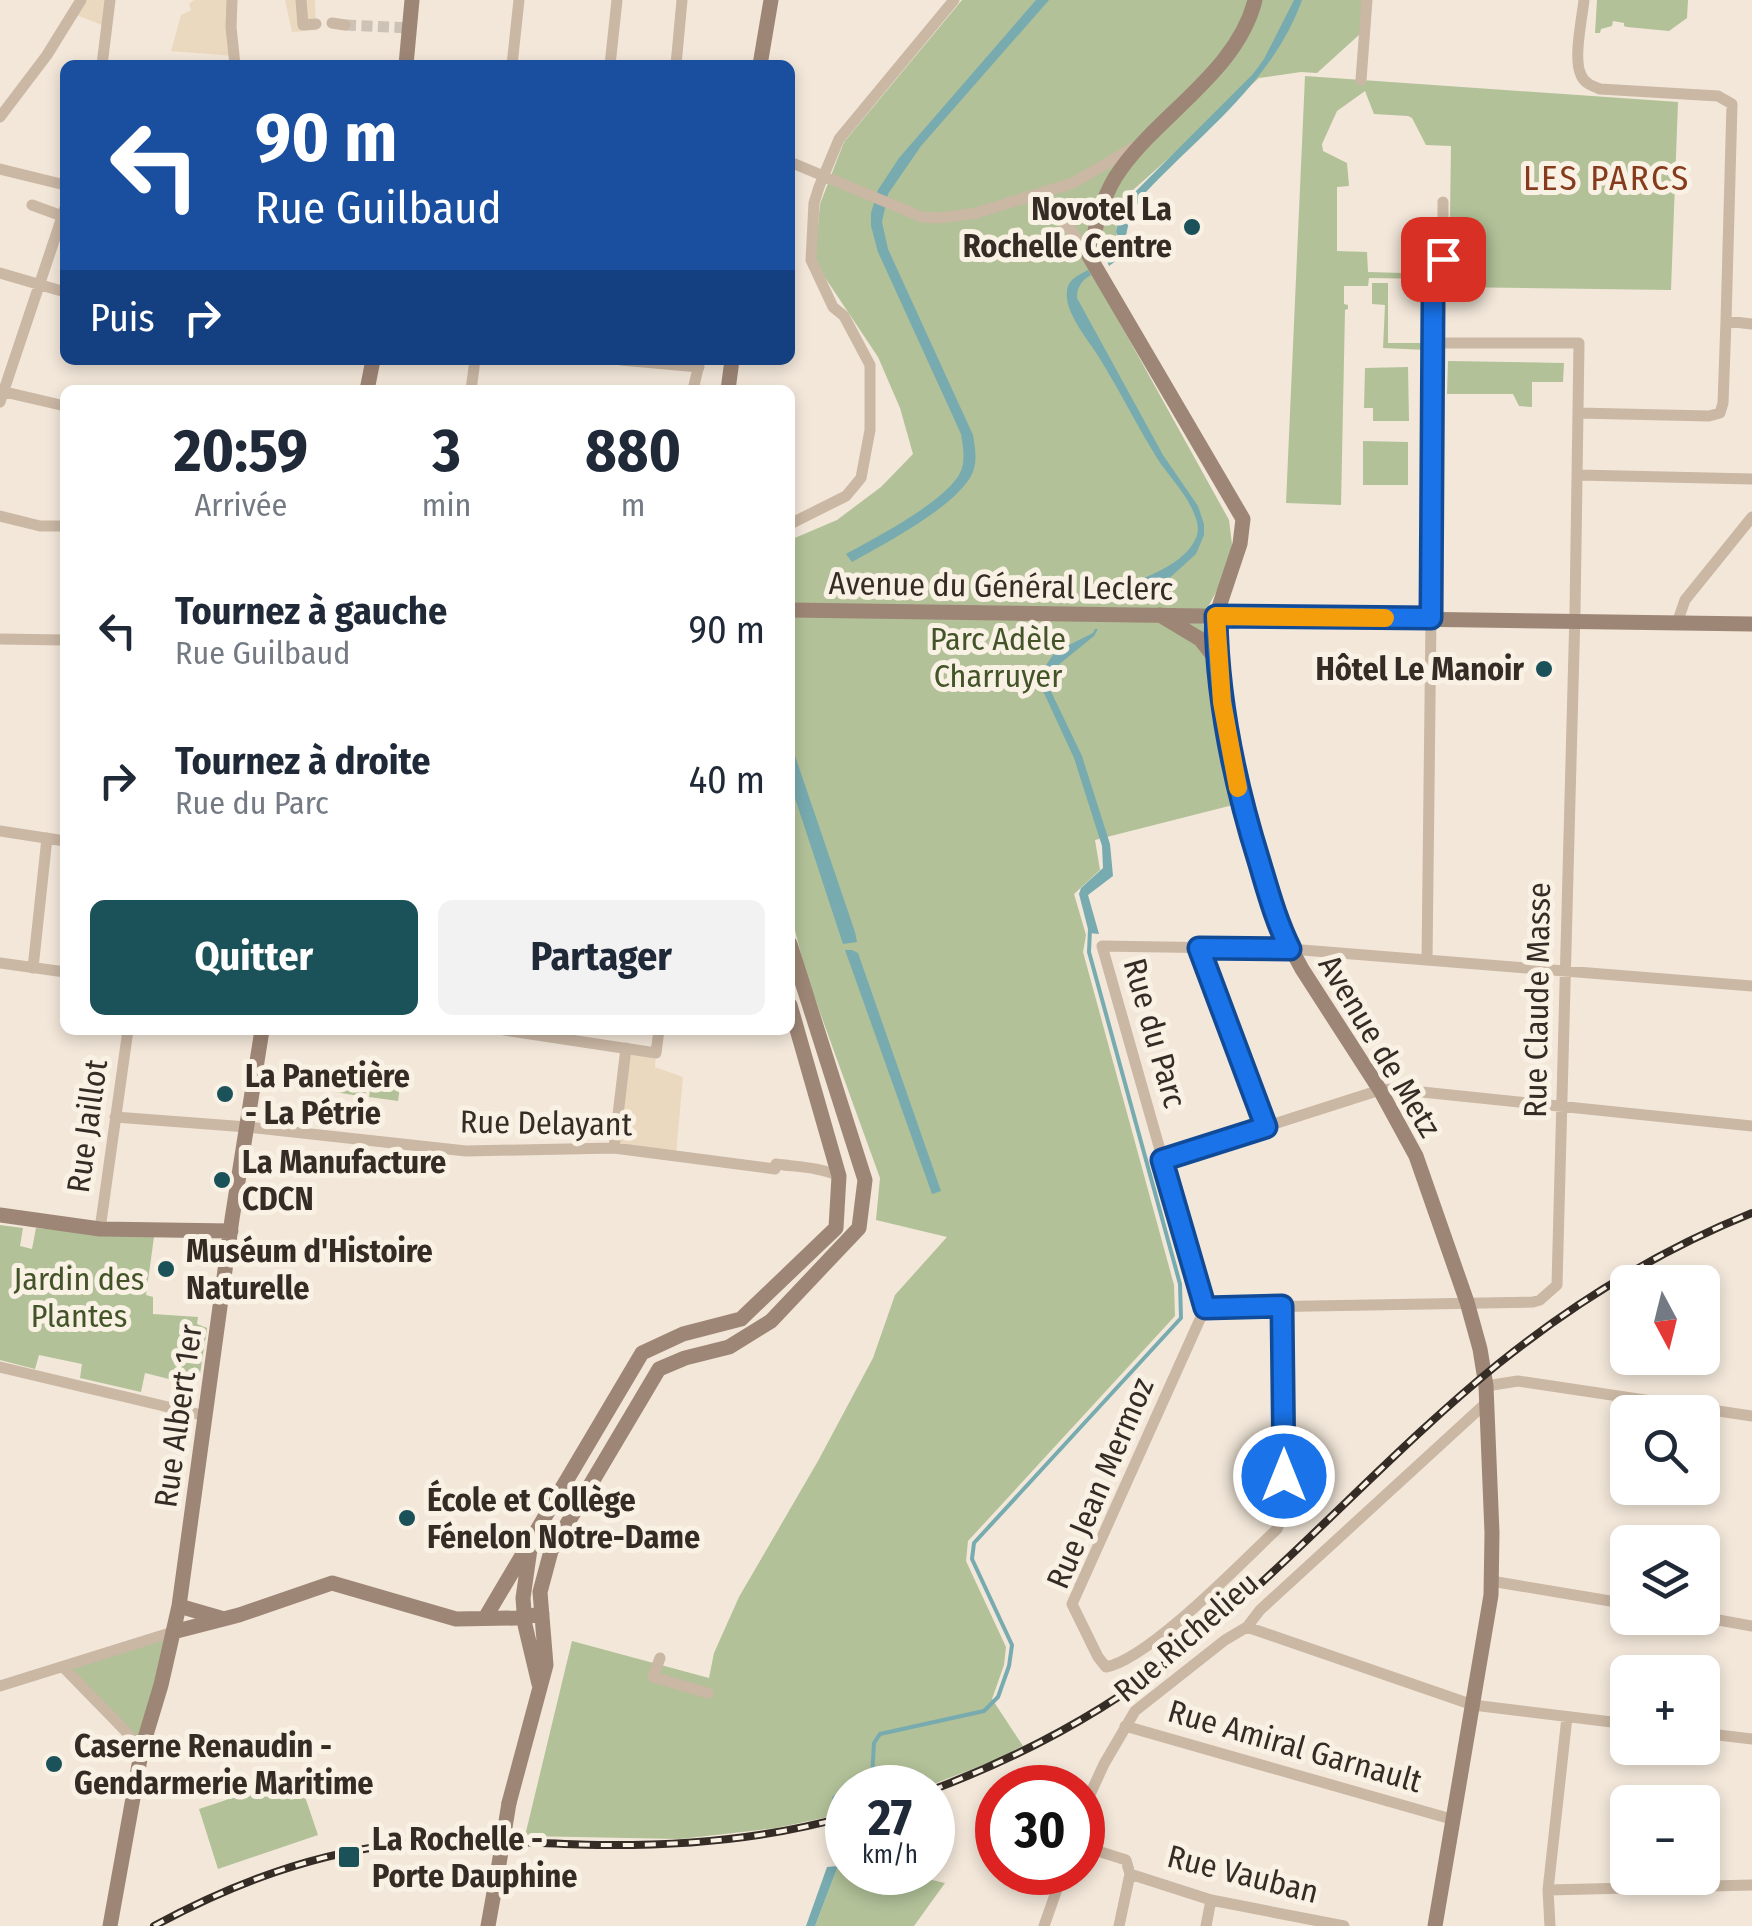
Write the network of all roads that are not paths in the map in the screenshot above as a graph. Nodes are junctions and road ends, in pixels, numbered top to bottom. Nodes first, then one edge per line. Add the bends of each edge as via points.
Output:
1 (81, 0) edge
2 (110, 0) edge
3 (232, 0) edge
4 (300, 0) edge
5 (412, 0) edge
6 (519, 0) edge
7 (617, 0) edge
8 (682, 0) edge
9 (771, 0) edge
10 (954, 0) edge
11 (1255, 0) edge
12 (1367, 0) edge
13 (1584, 0) edge
14 (316, 24) dead end
15 (103, 60) edge
16 (235, 60) edge
17 (406, 60) edge
18 (513, 60) edge
19 (611, 60) edge
20 (676, 60) edge
21 (761, 60) edge
22 (1361, 80) dead end
23 (0, 117) edge
24 (1140, 144) junction
25 (795, 164) edge
26 (0, 170) edge
27 (824, 175) junction
28 (60, 184) edge
29 (1026, 197) junction
30 (1443, 202) dead end
31 (32, 205) dead end
32 (60, 211) edge
33 (60, 224) edge
34 (1089, 256) junction
35 (0, 273) edge
36 (40, 286) junction
37 (60, 291) edge
38 (1726, 321) junction
39 (1752, 324) edge
40 (1432, 343) junction
41 (1, 395) edge
42 (60, 405) edge
43 (1578, 413) junction
44 (1578, 475) junction
45 (1752, 480) edge
46 (0, 516) edge
47 (1752, 517) edge
48 (795, 522) edge
49 (60, 526) edge
50 (795, 611) edge
51 (1160, 615) junction
52 (1216, 616) junction
53 (1431, 618) junction
54 (1575, 621) junction
55 (1677, 623) junction
56 (1752, 624) edge
57 (0, 640) edge
58 (60, 640) edge
59 (1218, 662) junction
60 (0, 831) edge
61 (47, 838) junction
62 (60, 839) edge
63 (1199, 948) junction
64 (1290, 949) junction
65 (795, 960) edge
66 (1426, 960) junction
67 (0, 963) edge
68 (33, 968) junction
69 (60, 971) edge
70 (1565, 971) junction
71 (1752, 986) edge
72 (795, 1022) edge
73 (127, 1035) edge
74 (261, 1035) edge
75 (538, 1035) edge
76 (658, 1035) edge
77 (626, 1048) junction
78 (1380, 1090) junction
79 (1563, 1106) junction
80 (115, 1118) junction
81 (1752, 1126) edge
82 (247, 1127) junction
83 (1266, 1127) junction
84 (614, 1148) junction
85 (1162, 1160) junction
86 (839, 1176) junction
87 (0, 1216) edge
88 (100, 1229) junction
89 (231, 1232) junction
90 (1467, 1302) junction
91 (1282, 1306) junction
92 (1205, 1308) junction
93 (0, 1368) edge
94 (1486, 1386) junction
95 (1486, 1403) junction
96 (206, 1416) junction
97 (1752, 1416) edge
98 (530, 1544) junction
99 (1491, 1580) junction
100 (1610, 1601) edge
101 (178, 1606) junction
102 (542, 1614) junction
103 (524, 1616) junction
104 (485, 1618) junction
105 (224, 1619) junction
106 (1720, 1621) edge
107 (1752, 1626) edge
108 (1247, 1627) junction
109 (174, 1632) junction
110 (660, 1658) dead end
111 (64, 1668) junction
112 (0, 1686) edge
113 (540, 1688) junction
114 (708, 1693) dead end
115 (1473, 1706) junction
116 (1566, 1717) junction
117 (1610, 1722) edge
118 (1124, 1726) junction
119 (1720, 1735) edge
120 (1752, 1739) edge
121 (142, 1748) junction
122 (1104, 1765) edge
123 (1451, 1819) junction
124 (1105, 1853) edge
125 (1130, 1874) junction
126 (1752, 1885) edge
127 (1548, 1890) junction
128 (1055, 1895) edge
129 (1211, 1900) junction
130 (110, 1922) edge
131 (1316, 1923) edge
132 (488, 1926) edge
133 (1044, 1926) edge
134 (1120, 1926) edge
135 (1206, 1926) edge
136 (1344, 1926) edge
137 (1434, 1926) edge
138 (1550, 1926) edge

1 - 23 street
2 - 15 street
3 - 16 street
4 - 14 street via 303,25
5 - 17 street
6 - 18 street
7 - 19 street
8 - 20 street
9 - 21 street
10 - 27 street via 839,139
11 - 24 street via 1230,52
12 - 22 street
13 - 38 street via 1578,62 1587,84 1718,96 1732,104
24 - 29 street via 1073,183
24 - 34 street via 1100,210
25 - 27 street
26 - 28 street
27 - 29 street via 940,218
27 - 48 street via 814,203 810,260 870,366 870,430 861,478 846,496
29 - 34 street via 1064,219
30 - 40 street
31 - 32 street
33 - 36 street
34 - 52 street via 1243,520
35 - 36 street
36 - 37 street
36 - 41 street
38 - 39 street
38 - 43 street via 1720,412
40 - 43 street, Rue Claude Masse via 1579,343
40 - 53 street
41 - 42 street
43 - 44 street, Rue Claude Masse
44 - 45 street
44 - 54 street, Rue Claude Masse
46 - 49 street
47 - 55 street via 1685,600
50 - 51 street, Avenue du Général Leclerc
51 - 52 street, Avenue du Général Leclerc
51 - 59 street via 1200,639
52 - 53 street, Avenue du Général Leclerc
52 - 59 street, Avenue de Metz
53 - 54 street, Avenue du Général Leclerc
53 - 66 street
54 - 55 street, Avenue du Général Leclerc
54 - 70 street, Rue Claude Masse
55 - 56 street, Avenue du Général Leclerc
57 - 58 street
59 - 64 street, Avenue de Metz via 1243,809
60 - 61 street
61 - 62 street
61 - 68 street
63 - 64 street
63 - 83 street
63 - 85 street, Rue du Parc via 1102,946
64 - 66 street
64 - 78 street, Avenue de Metz
65 - 102 street via 865,1180 859,1228 771,1320 728,1347 659,1369 551,1551 540,1592
66 - 70 street
67 - 68 street
68 - 69 street
70 - 71 street
70 - 79 street, Rue Claude Masse
72 - 86 street
73 - 80 street, Rue Jaillot
74 - 82 street, Rue Albert 1er
75 - 77 street
76 - 77 street via 656,1053
77 - 84 street
78 - 79 street
78 - 83 street
78 - 90 street, Avenue de Metz via 1416,1156
79 - 81 street
79 - 90 street, Rue Claude Masse via 1557,1286 1532,1302
80 - 82 street, Rue Delayant
80 - 88 street, Rue Jaillot
82 - 84 street, Rue Delayant via 466,1151
82 - 89 street, Rue Albert 1er
83 - 85 street
84 - 86 street, Rue Delayant
85 - 92 street, Rue du Parc
86 - 98 street via 836,1228 741,1320 683,1334 642,1353
87 - 88 street
88 - 89 street
89 - 96 street, Rue Albert 1er
90 - 91 street
90 - 94 street, Avenue de Metz
91 - 92 street
91 - 92 street, Rue Jean Mermoz via 1284,1510 1278,1530 1161,1636 1106,1666 1072,1604
93 - 96 street
94 - 95 street, Avenue de Metz
94 - 97 street via 1518,1382
95 - 99 street, Avenue de Metz
95 - 108 street, Rue Richelieu
96 - 101 street, Rue Albert 1er
98 - 103 street
98 - 104 street
99 - 100 street
99 - 115 street, Avenue de Metz
101 - 105 street
101 - 109 street, Rue Albert 1er
102 - 103 street
102 - 113 street via 546,1664
103 - 104 street
103 - 113 street
104 - 105 street via 456,1619 332,1583
105 - 109 street
106 - 107 street
108 - 115 street
108 - 118 street, Rue Richelieu via 1134,1711
109 - 111 street
109 - 121 street, Rue Albert 1er
110 - 114 street via 653,1677
111 - 112 street
111 - 121 street
113 - 132 street, bridge via 509,1803
115 - 116 street
115 - 123 street, Avenue de Metz
116 - 117 street
116 - 127 street
118 - 122 street, Rue Richelieu
118 - 123 street, Rue Amiral Garnault
119 - 120 street
121 - 130 street, Rue Albert 1er
123 - 137 street, Avenue de Metz
124 - 125 street, Rue Vauban via 1126,1860
125 - 129 street, Rue Vauban
125 - 134 street
126 - 127 street
127 - 138 street
128 - 133 street
129 - 131 street, Rue Vauban
129 - 135 street
131 - 136 street, Rue Vauban

